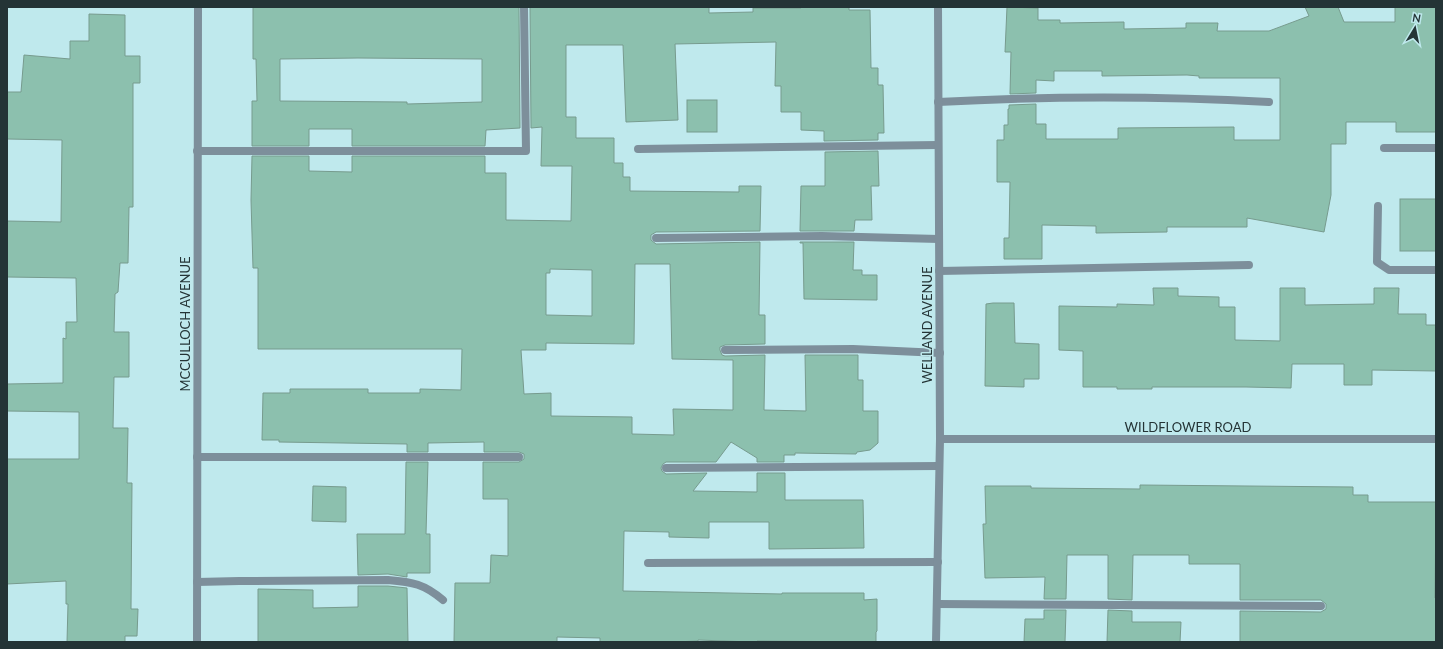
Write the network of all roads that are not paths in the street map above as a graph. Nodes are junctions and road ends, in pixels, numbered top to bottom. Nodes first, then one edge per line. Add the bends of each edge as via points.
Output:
1 (198, 7) edge
2 (524, 7) edge
3 (938, 7) edge
4 (938, 102) junction
5 (1269, 102) dead end
6 (938, 145) junction
7 (1384, 148) dead end
8 (1436, 148) edge
9 (638, 149) dead end
10 (197, 151) junction
11 (1378, 206) dead end
12 (656, 238) dead end
13 (939, 239) junction
14 (1249, 265) dead end
15 (1436, 270) edge
16 (939, 271) junction
17 (726, 350) dead end
18 (940, 353) junction
19 (940, 439) junction
20 (1436, 439) edge
21 (197, 457) junction
22 (519, 457) dead end
23 (939, 466) junction
24 (666, 468) dead end
25 (938, 562) junction
26 (648, 563) dead end
27 (197, 582) junction
28 (443, 600) dead end
29 (937, 604) junction
30 (1321, 606) dead end
31 (197, 642) edge
32 (936, 642) edge

1 - 10 street, MCCULLOCH AVENUE
2 - 10 street via 526,151
3 - 4 street, WELLAND AVENUE
4 - 5 street via 1091,97
4 - 6 street, WELLAND AVENUE
6 - 9 street
6 - 13 street, WELLAND AVENUE
7 - 8 street
10 - 21 street, MCCULLOCH AVENUE
11 - 15 street via 1377,262 1389,270
12 - 13 street via 822,236
13 - 16 street, WELLAND AVENUE
14 - 16 street
16 - 18 street, WELLAND AVENUE
17 - 18 street via 853,348
18 - 19 street, WELLAND AVENUE
19 - 20 street, WILDFLOWER ROAD
19 - 23 street, WELLAND AVENUE
21 - 22 street
21 - 27 street, MCCULLOCH AVENUE
23 - 24 street
23 - 25 street, WELLAND AVENUE
25 - 26 street
25 - 29 street, WELLAND AVENUE
27 - 28 street via 388,580 418,585 431,590
27 - 31 street, MCCULLOCH AVENUE
29 - 30 street
29 - 32 street, WELLAND AVENUE

